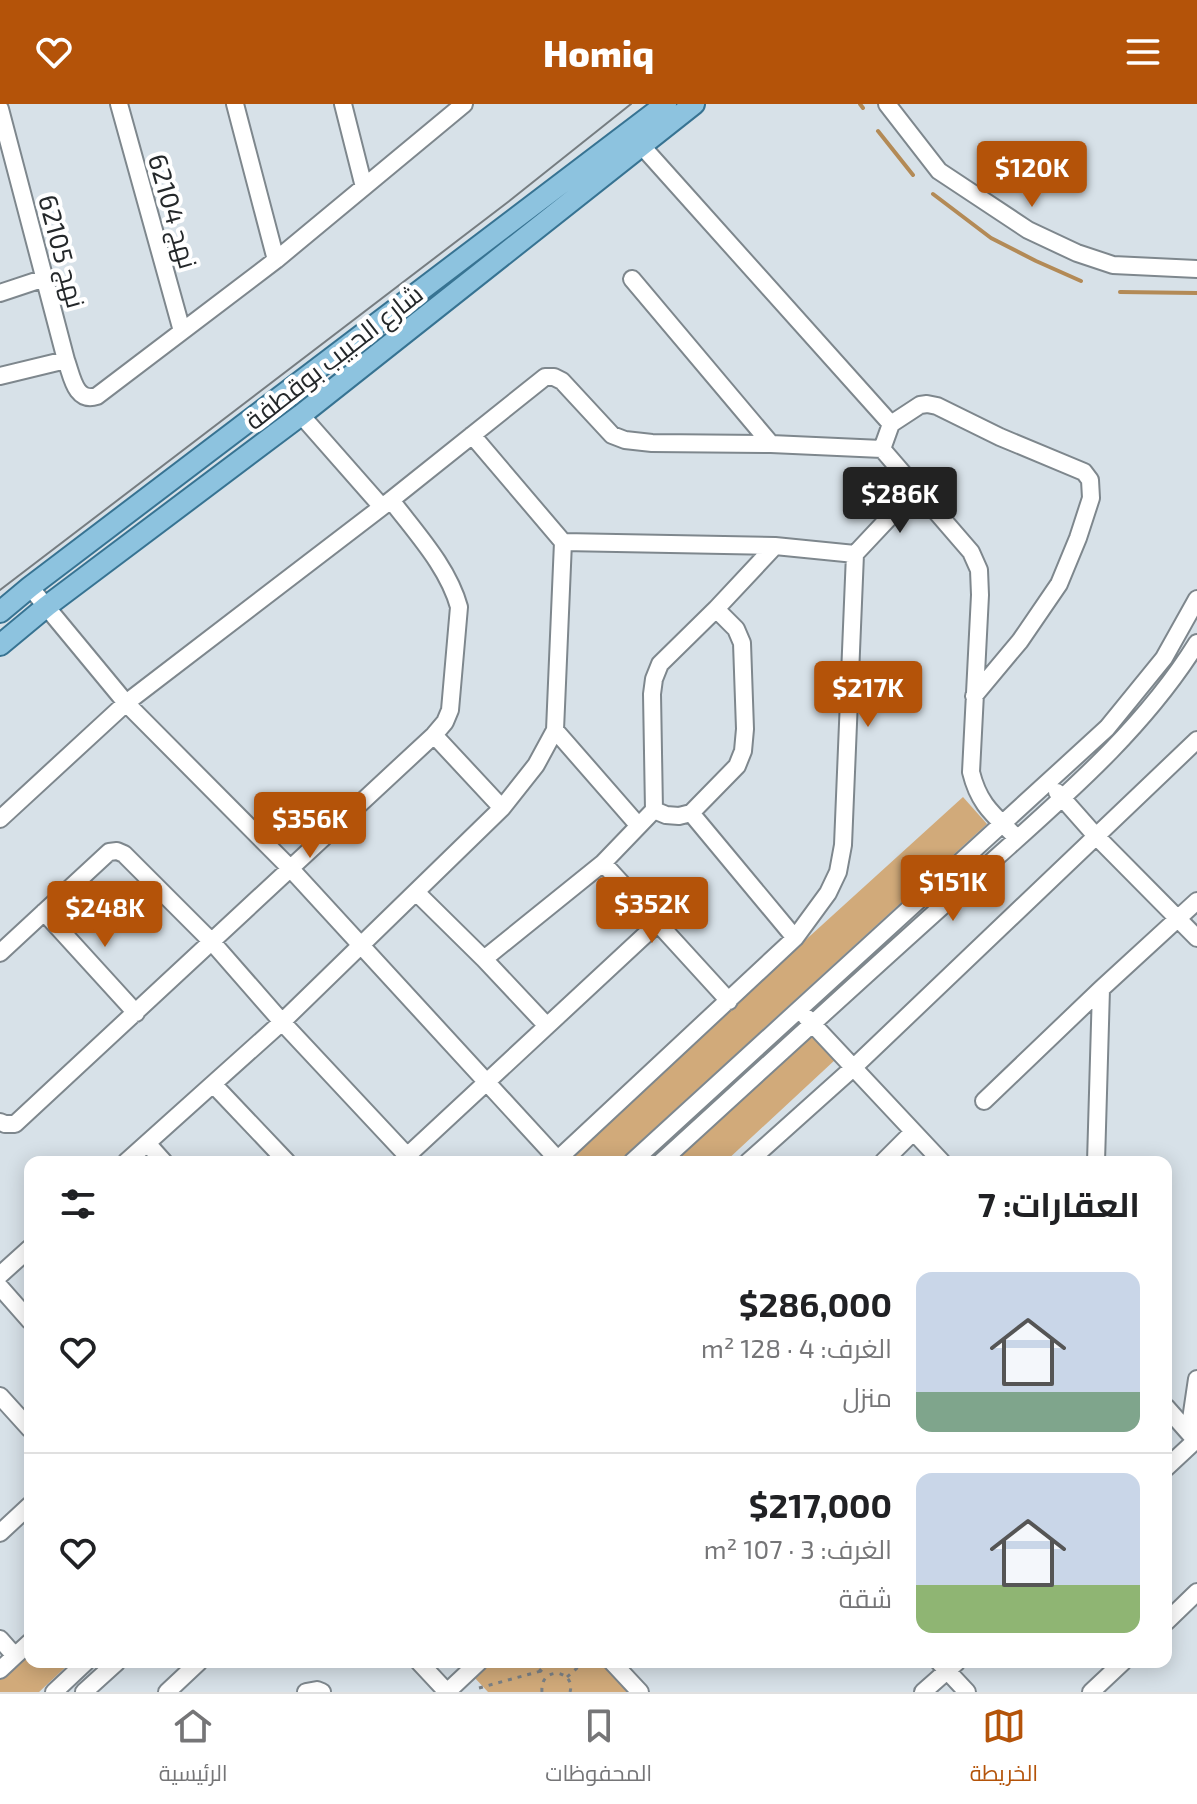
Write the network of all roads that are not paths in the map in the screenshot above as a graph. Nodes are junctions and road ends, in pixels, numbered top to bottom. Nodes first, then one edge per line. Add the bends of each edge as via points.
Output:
1 (119, 104) edge
2 (235, 104) edge
3 (343, 104) edge
4 (464, 104) edge
5 (666, 104) edge
6 (694, 104) edge
7 (887, 104) edge
8 (0, 109) edge
9 (641, 145) junction
10 (364, 187) junction
11 (276, 260) junction
12 (1197, 269) edge
13 (45, 278) junction
14 (632, 279) dead end
15 (0, 293) edge
16 (182, 331) junction
17 (66, 360) junction
18 (0, 376) edge
19 (301, 415) junction
20 (891, 424) junction
21 (472, 435) junction
22 (771, 444) junction
23 (882, 449) junction
24 (917, 488) junction
25 (386, 503) junction
26 (563, 542) junction
27 (775, 546) junction
28 (855, 554) junction
29 (30, 587) junction
30 (1197, 599) edge
31 (47, 606) junction
32 (716, 609) junction
33 (0, 612) edge
34 (1197, 643) edge
35 (0, 645) edge
36 (974, 696) junction
37 (126, 703) junction
38 (555, 730) junction
39 (434, 735) junction
40 (1197, 740) edge
41 (1048, 781) junction
42 (1063, 799) junction
43 (502, 808) junction
44 (654, 810) junction
45 (691, 813) junction
46 (0, 819) edge
47 (1003, 824) junction
48 (638, 825) junction
49 (1095, 835) junction
50 (1017, 838) junction
51 (603, 863) junction
52 (290, 868) junction
53 (416, 892) junction
54 (1197, 901) edge
55 (44, 912) junction
56 (1178, 918) junction
57 (659, 922) junction
58 (795, 938) junction
59 (1197, 938) edge
60 (212, 942) junction
61 (360, 945) junction
62 (0, 953) edge
63 (484, 959) junction
64 (1101, 989) junction
65 (729, 1001) junction
66 (799, 1010) junction
67 (136, 1013) junction
68 (282, 1022) junction
69 (812, 1023) junction
70 (547, 1026) junction
71 (853, 1068) junction
72 (486, 1082) junction
73 (213, 1084) junction
74 (984, 1101) dead end
75 (0, 1122) edge
76 (913, 1132) junction
77 (147, 1143) junction
78 (133, 1156) edge
79 (159, 1156) edge
80 (281, 1156) edge
81 (407, 1156) edge
82 (413, 1156) edge
83 (554, 1156) edge
84 (564, 1156) edge
85 (639, 1156) edge
86 (668, 1156) edge
87 (755, 1156) edge
88 (889, 1156) edge
89 (936, 1156) edge
90 (1096, 1156) edge
91 (24, 1253) edge
92 (0, 1275) edge
93 (0, 1287) edge
94 (24, 1314) edge
95 (1197, 1379) edge
96 (1, 1400) edge
97 (1172, 1414) edge
98 (24, 1423) edge
99 (1194, 1438) edge
100 (1172, 1462) edge
101 (24, 1511) edge
102 (0, 1533) edge
103 (1197, 1592) edge
104 (1172, 1616) edge
105 (0, 1639) edge
106 (24, 1648) edge
107 (15, 1656) junction
108 (80, 1668) edge
109 (110, 1668) edge
110 (191, 1668) edge
111 (425, 1668) edge
112 (473, 1668) edge
113 (618, 1668) edge
114 (945, 1668) edge
115 (950, 1668) edge
116 (1117, 1668) edge
117 (0, 1670) edge
118 (54, 1692) edge
119 (84, 1692) edge
120 (167, 1692) edge
121 (306, 1692) edge
122 (322, 1692) edge
123 (447, 1692) edge
124 (640, 1692) edge
125 (923, 1692) edge
126 (967, 1692) edge
127 (1091, 1692) edge

1 - 16 street, نهج 62104
2 - 11 street
3 - 10 street
4 - 10 street
5 - 29 main road, شارع الحبيب بوقطفة
6 - 9 main road, شارع الحبيب بوقطفة
7 - 12 street via 939,171 1028,230 1113,265
8 - 13 street, نهج 62105
9 - 19 main road, شارع الحبيب بوقطفة
9 - 20 street
10 - 11 street
11 - 16 street
13 - 15 street
13 - 17 street, نهج 62105
14 - 22 street
16 - 17 street, نهج 62105 via 97,396 78,392
17 - 18 street
19 - 25 street
19 - 31 main road, شارع الحبيب بوقطفة
20 - 23 street
20 - 36 street via 920,405 937,406 1084,472 1090,480 1091,498 1059,584
21 - 22 street via 545,377 554,377 612,435 625,440
21 - 25 street
21 - 26 street
22 - 23 street
23 - 24 street
24 - 28 street
24 - 36 street via 971,552 979,570
25 - 37 street
25 - 39 street via 447,576 459,607 450,710
26 - 27 street
26 - 38 street
27 - 28 street
27 - 32 street
28 - 58 street via 843,845 828,893
29 - 31 street
29 - 33 main road, شارع الحبيب بوقطفة
30 - 41 street via 1164,658 1107,728
31 - 35 main road, شارع الحبيب بوقطفة
31 - 37 street
32 - 44 street via 660,664 654,679
32 - 45 street via 742,643 743,751 737,766
34 - 42 street via 1159,696
36 - 47 street via 971,772 985,806
37 - 46 street
37 - 52 street
38 - 43 street
38 - 48 street
39 - 43 street
39 - 52 street
40 - 49 street
41 - 42 street
41 - 47 street
42 - 49 street
42 - 50 street
43 - 53 street
44 - 45 street via 666,815
44 - 48 street
45 - 58 street
47 - 50 street
47 - 66 street
48 - 51 street
49 - 56 street
49 - 71 street
50 - 69 street
51 - 57 street
51 - 63 street
52 - 60 street
52 - 61 street
53 - 61 street
53 - 63 street
54 - 56 street
55 - 60 street via 109,852 117,851
55 - 62 street
55 - 67 street
56 - 59 street
56 - 64 street
57 - 65 street
57 - 70 street
58 - 65 street
60 - 67 street
60 - 68 street
61 - 68 street
61 - 72 street
63 - 70 street
64 - 74 street
64 - 90 street
65 - 84 street
66 - 69 street
66 - 85 street
67 - 75 street via 15,1124
68 - 73 street
68 - 81 street
69 - 71 street
69 - 86 street
70 - 72 street
71 - 76 street
71 - 87 street
72 - 82 street
72 - 83 street
73 - 77 street
73 - 80 street
76 - 88 street
76 - 89 street
77 - 78 street
77 - 79 street
91 - 92 street
93 - 94 street
95 - 99 street
96 - 98 street
97 - 99 street
99 - 100 street
101 - 102 street
103 - 104 street
105 - 107 street
106 - 107 street
107 - 117 street
108 - 118 street
109 - 119 street
110 - 120 street
111 - 123 street
112 - 123 street
113 - 124 street
114 - 125 street
115 - 126 street
116 - 127 street
121 - 122 street

